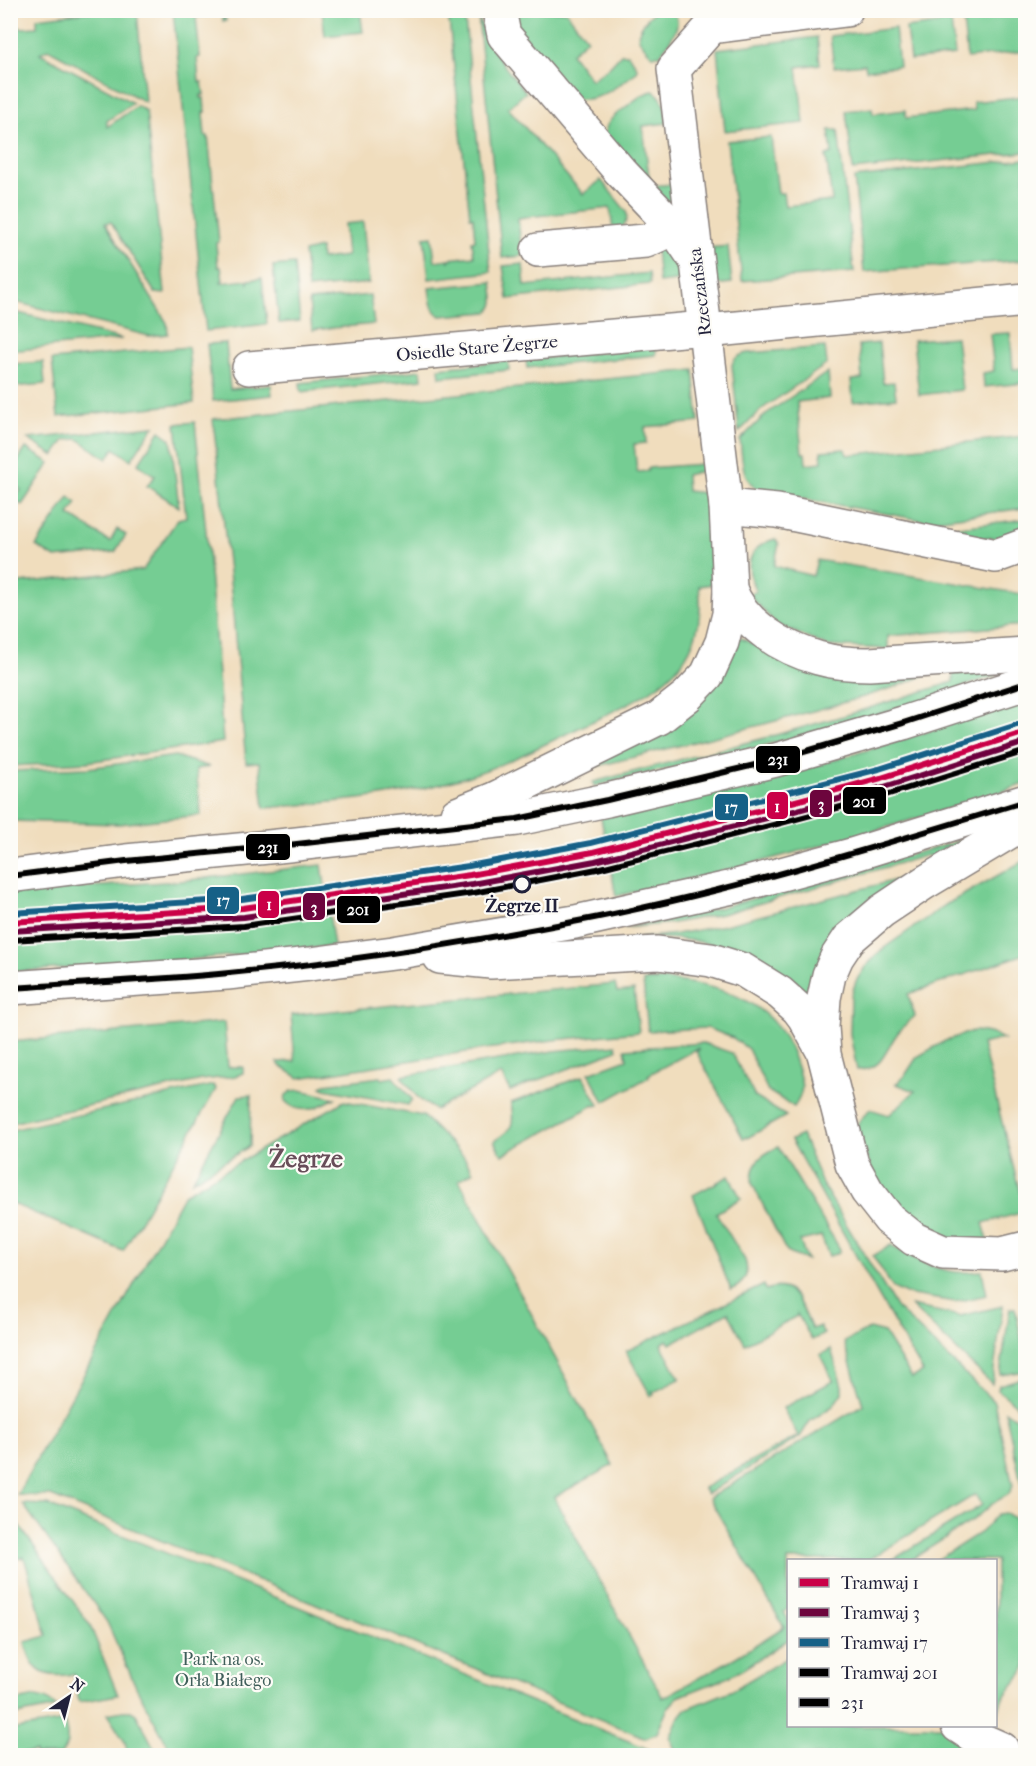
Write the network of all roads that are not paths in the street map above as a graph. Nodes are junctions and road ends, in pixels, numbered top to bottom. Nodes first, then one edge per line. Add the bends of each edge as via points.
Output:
1 (500, 10) edge
2 (846, 10) edge
3 (714, 19) edge
4 (674, 228) junction
5 (538, 250) dead end
6 (697, 262) junction
7 (1026, 300) edge
8 (705, 329) junction
9 (249, 368) dead end
10 (726, 506) junction
11 (1016, 555) edge
12 (730, 589) junction
13 (1026, 654) edge
14 (1026, 683) edge
15 (1026, 801) edge
16 (1026, 822) edge
17 (404, 831) junction
18 (10, 851) edge
19 (126, 861) junction
20 (10, 876) edge
21 (393, 953) junction
22 (10, 988) edge
23 (824, 1054) junction
24 (1026, 1248) edge
25 (961, 1727) edge
26 (1000, 1755) edge

1 - 4 street via 504,35
2 - 3 street
3 - 6 street, Rzeczańska via 674,69
4 - 5 street via 646,241
4 - 6 street
6 - 8 street, Rzeczańska
7 - 8 street, Osiedle Stare Żegrze
8 - 9 street, Osiedle Stare Żegrze
8 - 10 street, Rzeczańska
10 - 11 street via 777,511
10 - 12 street, Rzeczańska
12 - 13 street via 749,620 783,643 819,658 869,664
12 - 17 street, Rzeczańska via 726,628 712,666 698,686 672,709 494,799
14 - 17 street via 852,738 703,778 517,819
15 - 21 street via 733,887 575,922
16 - 23 street via 882,910 842,948 832,966 824,998
17 - 19 street
18 - 19 street
19 - 20 street
21 - 22 street via 227,973
21 - 23 street via 491,962 679,955 728,965 768,984 798,1009
23 - 24 street via 852,1164 867,1191 890,1219 914,1239 943,1252 1002,1254
25 - 26 street via 1002,1749

